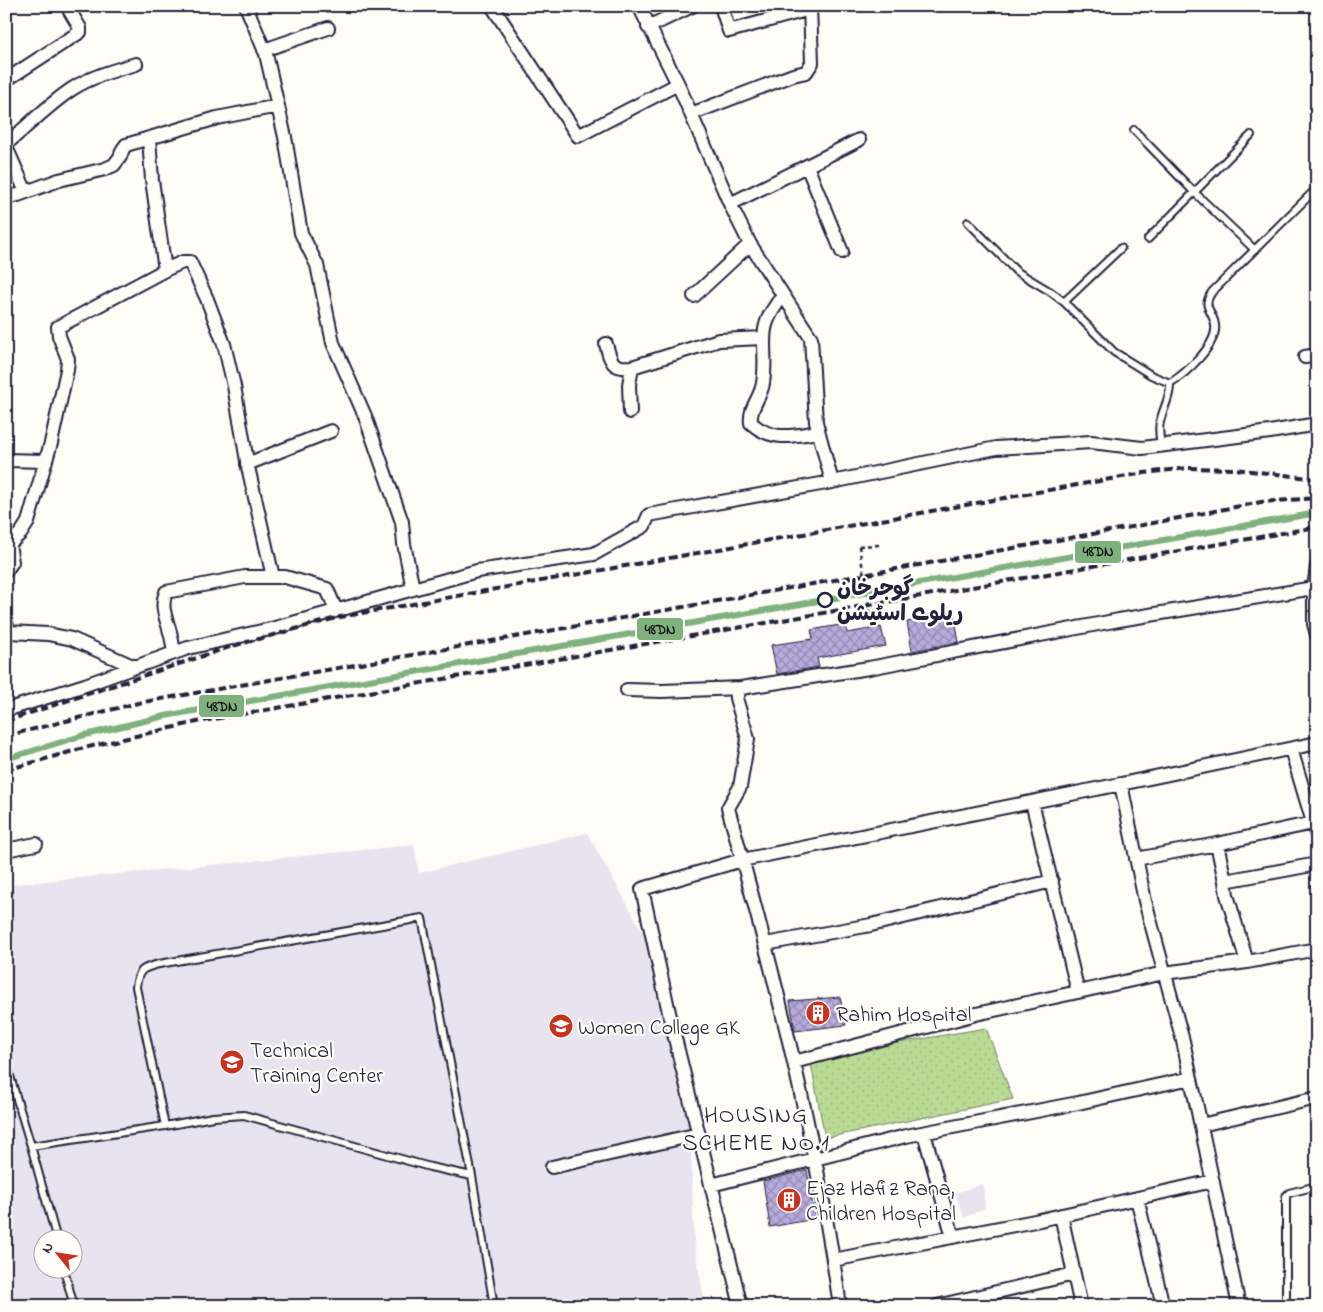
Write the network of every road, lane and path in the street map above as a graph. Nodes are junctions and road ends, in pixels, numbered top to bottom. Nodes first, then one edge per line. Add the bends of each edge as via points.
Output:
1 (70, 6) edge
2 (246, 6) edge
3 (492, 6) edge
4 (639, 6) edge
5 (692, 6) edge
6 (720, 6) edge
7 (810, 8) edge
8 (648, 26) junction
9 (328, 28) dead end
10 (264, 50) junction
11 (136, 64) dead end
12 (6, 80) edge
13 (678, 84) junction
14 (278, 106) junction
15 (691, 114) junction
16 (1134, 130) dead end
17 (1251, 135) dead end
18 (149, 138) junction
19 (859, 140) dead end
20 (6, 145) edge
21 (807, 166) junction
22 (26, 192) junction
23 (1194, 192) junction
24 (1313, 192) dead end
25 (6, 198) edge
26 (730, 204) junction
27 (968, 222) dead end
28 (1148, 239) dead end
29 (750, 244) junction
30 (1121, 248) dead end
31 (1255, 250) junction
32 (842, 252) dead end
33 (165, 270) junction
34 (694, 296) dead end
35 (784, 296) junction
36 (1064, 302) junction
37 (763, 338) junction
38 (606, 344) dead end
39 (632, 367) junction
40 (1170, 383) junction
41 (630, 412) dead end
42 (1317, 424) edge
43 (330, 432) dead end
44 (818, 432) junction
45 (1161, 446) junction
46 (6, 460) edge
47 (46, 461) junction
48 (247, 464) junction
49 (832, 482) junction
50 (8, 544) edge
51 (880, 545) dead end
52 (1317, 566) edge
53 (6, 572) edge
54 (273, 577) junction
55 (1314, 588) junction
56 (413, 589) junction
57 (336, 610) junction
58 (888, 614) dead end
59 (6, 623) edge
60 (1317, 635) edge
61 (174, 653) junction
62 (135, 668) junction
63 (741, 688) junction
64 (627, 690) dead end
65 (6, 710) edge
66 (1317, 743) edge
67 (1291, 749) junction
68 (1121, 784) junction
69 (1032, 802) junction
70 (1313, 823) junction
71 (1317, 836) edge
72 (36, 844) dead end
73 (1217, 844) junction
74 (6, 850) edge
75 (1136, 859) junction
76 (742, 860) junction
77 (1317, 864) edge
78 (1052, 881) junction
79 (1225, 881) junction
80 (765, 944) junction
81 (1317, 949) edge
82 (1247, 962) junction
83 (1164, 973) junction
84 (1078, 992) junction
85 (794, 1062) junction
86 (6, 1063) edge
87 (1191, 1078) junction
88 (1317, 1098) edge
89 (1201, 1125) junction
90 (165, 1126) junction
91 (924, 1133) junction
92 (699, 1134) junction
93 (31, 1146) junction
94 (814, 1160) junction
95 (552, 1168) dead end
96 (472, 1176) junction
97 (1213, 1181) junction
98 (711, 1185) junction
99 (1317, 1186) edge
100 (1137, 1198) junction
101 (1061, 1215) junction
102 (54, 1230) edge
103 (953, 1237) junction
104 (833, 1260) junction
105 (1074, 1274) junction
106 (67, 1280) edge
107 (74, 1306) edge
108 (494, 1306) edge
109 (741, 1306) edge
110 (840, 1306) edge
111 (937, 1306) edge
112 (1081, 1306) edge
113 (1163, 1306) edge
114 (1239, 1306) edge
115 (1286, 1306) edge

1 - 12 street via 68,8 80,32
2 - 10 street
3 - 13 street via 578,136
4 - 8 street
5 - 8 street
6 - 7 street via 729,31
7 - 15 street via 812,62 806,72
8 - 13 street
9 - 10 street
10 - 14 street
11 - 20 street via 72,89
13 - 15 street
14 - 18 street via 217,118
14 - 56 street via 301,233 317,265 334,343 365,416 402,522
15 - 26 street
16 - 23 lane
17 - 23 lane
18 - 22 street via 126,145 114,165 105,169
18 - 33 street
19 - 21 street
20 - 22 street
21 - 26 street
21 - 32 street
22 - 25 street
23 - 28 lane
23 - 31 lane
24 - 31 lane
26 - 29 street
27 - 36 lane via 1016,271
29 - 34 street
29 - 35 street
30 - 36 lane
31 - 40 lane via 1207,298 1215,325 1210,344 1190,368
33 - 47 street via 58,328 68,359
33 - 48 street via 190,262 204,291 224,344
35 - 37 street via 767,319
35 - 44 street via 811,338
36 - 40 lane via 1114,352
37 - 39 street via 719,340
37 - 44 street via 763,384 750,414 750,423 779,437
38 - 39 street via 616,366
39 - 41 street
40 - 45 lane via 1170,393 1159,424
42 - 45 street
43 - 48 street
44 - 49 street
45 - 49 street via 1142,448 1091,442 996,448
46 - 47 street
47 - 50 street via 28,522
48 - 54 street
49 - 56 street via 649,515 644,526 594,554 476,571
50 - 53 street via 12,562
51 - 58 path, bridge via 859,546 871,617
52 - 55 street
54 - 57 street via 285,577 327,589
54 - 61 street via 245,577 166,592 164,616
55 - 60 street
55 - 63 street
56 - 57 street
57 - 61 street
59 - 62 street via 9,632 72,638
61 - 62 street
62 - 65 street
63 - 64 street
63 - 76 street via 736,698 748,739 740,787 728,808
66 - 67 street
67 - 68 street
67 - 70 street
68 - 69 street
68 - 75 street
69 - 76 street
69 - 78 street
70 - 71 street
70 - 73 street
72 - 74 street
73 - 75 street
73 - 79 street
75 - 83 street
76 - 80 street
76 - 92 street via 642,889
77 - 79 street
78 - 80 street via 871,925
78 - 84 street
79 - 82 street
80 - 85 street
81 - 82 street
82 - 83 street
83 - 84 street
83 - 87 street
84 - 85 street via 976,1014
85 - 94 street
86 - 93 lane
87 - 89 street
87 - 91 street
88 - 89 street
89 - 97 street
90 - 93 lane
90 - 96 lane via 244,1115
90 - 96 lane via 136,987 137,977 144,968 422,918
91 - 94 street
91 - 103 street
92 - 95 street
92 - 98 street
93 - 102 lane
94 - 98 street
94 - 104 street
96 - 108 lane
97 - 100 street
97 - 114 street
98 - 109 street
99 - 115 lane via 1286,1196
100 - 101 street
100 - 113 street
101 - 103 street
101 - 105 street
103 - 104 street
104 - 110 street
105 - 111 street
105 - 112 street
106 - 107 lane

